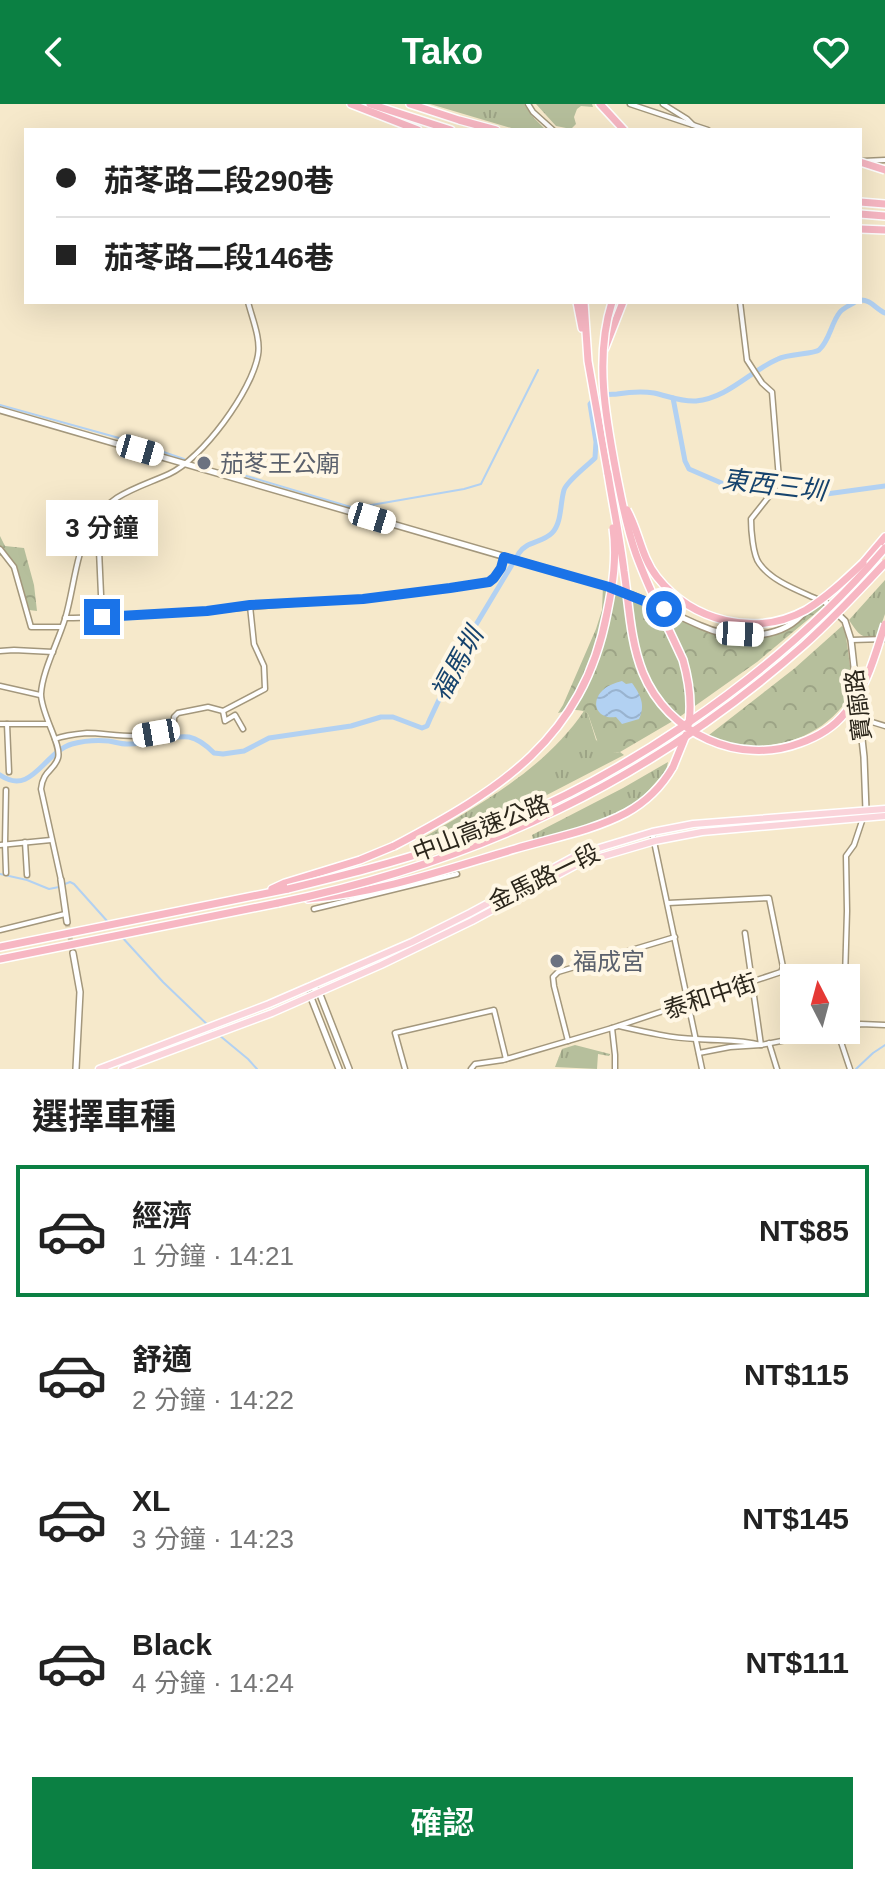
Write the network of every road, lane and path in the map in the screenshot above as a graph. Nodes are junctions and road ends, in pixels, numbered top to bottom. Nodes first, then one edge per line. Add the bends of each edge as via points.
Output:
1 (351, 104) edge
2 (370, 104) edge
3 (410, 104) edge
4 (528, 104) edge
5 (600, 104) edge
6 (630, 104) edge
7 (663, 104) edge
8 (694, 126) junction
9 (413, 128) edge
10 (445, 128) edge
11 (489, 128) edge
12 (551, 128) edge
13 (622, 128) edge
14 (701, 128) edge
15 (885, 160) edge
16 (862, 162) edge
17 (862, 163) edge
18 (885, 170) edge
19 (862, 202) edge
20 (885, 204) edge
21 (862, 214) edge
22 (885, 216) edge
23 (862, 229) edge
24 (885, 230) edge
25 (248, 304) edge
26 (577, 304) edge
27 (584, 304) edge
28 (611, 304) edge
29 (622, 304) edge
30 (740, 304) edge
31 (586, 341) junction
32 (604, 350) junction
33 (0, 410) edge
34 (187, 464) junction
35 (608, 474) junction
36 (623, 503) junction
37 (885, 537) edge
38 (885, 548) edge
39 (0, 549) edge
40 (99, 550) dead end
41 (504, 557) junction
42 (885, 563) edge
43 (820, 600) junction
44 (250, 605) junction
45 (699, 607) dead end
46 (807, 608) junction
47 (102, 617) junction
48 (65, 618) junction
49 (885, 624) edge
50 (61, 627) junction
51 (885, 639) edge
52 (851, 640) junction
53 (0, 651) edge
54 (54, 652) junction
55 (0, 686) edge
56 (41, 696) junction
57 (223, 711) junction
58 (859, 718) junction
59 (0, 724) edge
60 (7, 724) junction
61 (48, 724) junction
62 (885, 726) edge
63 (243, 729) dead end
64 (55, 740) junction
65 (9, 772) dead end
66 (6, 790) dead end
67 (885, 809) edge
68 (866, 810) junction
69 (885, 816) edge
70 (863, 818) junction
71 (652, 832) junction
72 (51, 840) junction
73 (655, 841) junction
74 (25, 842) junction
75 (2, 844) edge
76 (6, 873) dead end
77 (457, 874) dead end
78 (27, 875) dead end
79 (61, 884) joint
80 (260, 894) junction
81 (295, 900) junction
82 (668, 903) junction
83 (314, 909) dead end
84 (65, 914) junction
85 (67, 922) tunnel mouth
86 (0, 930) edge
87 (745, 933) dead end
88 (675, 937) junction
89 (0, 947) edge
90 (73, 953) tunnel mouth
91 (0, 959) edge
92 (845, 964) edge
93 (751, 982) junction
94 (310, 986) junction
95 (319, 992) junction
96 (310, 996) junction
97 (688, 1003) junction
98 (860, 1024) edge
99 (885, 1025) edge
100 (614, 1027) junction
101 (696, 1039) junction
102 (568, 1041) junction
103 (780, 1041) edge
104 (769, 1043) junction
105 (842, 1044) edge
106 (761, 1045) junction
107 (699, 1053) junction
108 (506, 1059) junction
109 (76, 1069) edge
110 (99, 1069) edge
111 (122, 1069) edge
112 (339, 1069) edge
113 (349, 1069) edge
114 (405, 1069) edge
115 (471, 1069) edge
116 (615, 1069) edge
117 (702, 1069) edge
118 (777, 1069) edge
119 (850, 1069) edge

1 - 9 highway
2 - 10 highway
3 - 11 highway
4 - 12 street
5 - 13 highway
6 - 8 street
7 - 8 street
8 - 14 street
15 - 16 street
17 - 18 highway, bridge
19 - 20 highway
21 - 22 highway
23 - 24 highway
25 - 34 street via 259,352 255,368 225,419
26 - 31 highway
27 - 31 highway
28 - 32 highway, bridge
29 - 32 highway, bridge
30 - 43 street via 747,360 772,392 779,479 751,519 756,556 779,581
31 - 35 highway
32 - 36 highway, bridge via 602,388
33 - 34 street
34 - 41 street
34 - 48 street via 121,493 101,509 76,567
35 - 49 highway, bridge via 642,672 667,709 701,737 728,748 757,751 794,746 821,734 846,713 863,687
35 - 80 highway, bridge via 615,573 597,656 555,731 514,772 456,812 394,846
36 - 37 highway, bridge via 650,566 676,598 694,610 734,622 773,622 805,610 863,563
36 - 81 highway, bridge via 636,553 688,681 689,726 662,784 625,813 588,828 368,890
38 - 80 highway, 中山高速公路, bridge via 747,679 608,772 541,807 448,845
39 - 50 street via 14,567 31,627
40 - 47 street
41 - 44 street via 489,582 363,599
41 - 46 street via 637,597 717,631 777,633
42 - 81 highway, 中山高速公路, bridge via 804,645 653,759 573,803 470,849
43 - 46 street
43 - 52 street, 寶廍路 via 845,621
44 - 47 street
44 - 57 street via 265,689
45 - 46 street via 718,617 762,621
47 - 48 street
48 - 50 street
50 - 54 street
51 - 52 street, 寶廍路
52 - 58 street, 寶廍路
53 - 54 street
54 - 56 street
55 - 56 street
56 - 61 street
57 - 63 street via 225,721 235,715
57 - 64 street via 183,711 169,729 130,737 88,733
58 - 62 street
58 - 68 street, 寶廍路
59 - 60 street
60 - 61 street
60 - 65 street
61 - 64 street
64 - 72 street via 58,760 44,774 41,789
66 - 75 street
67 - 68 main road, 金馬路一段
68 - 70 street, 寶廍路
68 - 71 main road, 金馬路一段 via 713,821
69 - 70 main road, 金馬路一段
70 - 73 main road, 金馬路一段
70 - 92 street via 846,856
71 - 73 street
71 - 94 main road, 金馬路一段 via 567,860 412,942
72 - 74 street
72 - 79 street
73 - 82 street
73 - 95 main road, 金馬路一段 via 580,863 460,928
74 - 75 street
74 - 78 street
75 - 76 street
77 - 83 street
79 - 84 street
80 - 89 highway, 中山高速公路
81 - 91 highway, 中山高速公路, bridge
82 - 88 street
82 - 93 street, 泰和中街 via 769,898 783,967
84 - 85 street
84 - 86 street
87 - 93 street
88 - 97 street
88 - 102 street via 558,972 554,986
90 - 109 street via 80,992
93 - 97 street, 泰和中街
93 - 106 street
94 - 95 street
94 - 96 street
94 - 110 main road, 金馬路一段
95 - 96 main road, 金馬路一段
95 - 113 street
96 - 111 main road, 金馬路一段
96 - 112 street
97 - 100 street, 泰和中街
97 - 101 street
98 - 99 street
100 - 101 street
100 - 102 street, 泰和中街
100 - 116 street
101 - 106 street
101 - 107 street
102 - 108 street, 泰和中街
103 - 104 street
104 - 106 street
104 - 118 street
105 - 119 street
106 - 107 street
107 - 117 street
108 - 114 street via 494,1010 395,1033
108 - 115 street, 泰和中街

